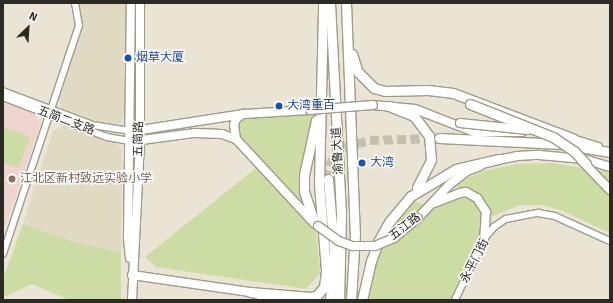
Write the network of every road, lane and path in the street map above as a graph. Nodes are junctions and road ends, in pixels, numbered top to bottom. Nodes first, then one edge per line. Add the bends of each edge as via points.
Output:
1 (75, 3) edge
2 (131, 3) edge
3 (140, 3) edge
4 (323, 3) edge
5 (330, 3) edge
6 (346, 3) edge
7 (348, 35) junction
8 (432, 90) junction
9 (3, 91) edge
10 (3, 97) edge
11 (321, 98) junction
12 (389, 106) junction
13 (51, 112) junction
14 (426, 113) junction
15 (244, 114) junction
16 (139, 130) junction
17 (130, 131) junction
18 (439, 138) tunnel mouth
19 (236, 139) junction
20 (574, 139) junction
21 (140, 140) junction
22 (130, 141) junction
23 (610, 152) edge
24 (498, 159) junction
25 (586, 164) junction
26 (610, 166) edge
27 (328, 179) tunnel mouth
28 (610, 190) edge
29 (411, 196) junction
30 (432, 204) junction
31 (316, 224) junction
32 (484, 239) junction
33 (610, 241) edge
34 (3, 254) edge
35 (132, 275) junction
36 (250, 292) junction
37 (132, 300) edge
38 (273, 300) edge
39 (330, 300) edge
40 (339, 300) edge
41 (351, 300) edge
42 (362, 300) edge
43 (455, 300) edge

1 - 13 street, 五简二支路 via 79,26
2 - 17 main road, 五简路
3 - 16 main road, 五简路
4 - 11 highway
5 - 40 highway, 渝鲁大道 via 341,216
6 - 7 highway, 渝鲁大道
7 - 8 highway via 358,72 374,88 385,91
7 - 41 highway, 渝鲁大道 via 355,233
8 - 20 highway via 466,97
8 - 25 highway, bridge via 553,137 574,151
9 - 13 street, 五简二支路
10 - 13 street, 五简二支路
11 - 31 highway via 304,175 304,191
11 - 36 highway via 319,184 326,270 324,286 317,295 303,297
12 - 14 main road
12 - 15 main road, bridge
12 - 29 highway via 414,116 425,129 431,143 428,168
13 - 17 street, 五简二支路 via 99,126
13 - 22 street, 五简二支路 via 107,136
13 - 34 street
14 - 20 main road via 474,132 537,133
14 - 25 main road, bridge via 460,123 530,131 563,146
15 - 16 main road
15 - 19 main road via 236,119 234,125
16 - 17 main road
16 - 21 main road, 五简路
17 - 22 main road, 五简路
18 - 23 highway via 562,144
19 - 21 main road via 222,134 195,133
19 - 31 main road, 五江路
20 - 23 main road
21 - 22 main road
21 - 35 main road, 五简路
22 - 35 main road, 五简路 via 128,238
24 - 26 main road, 五江路 via 517,156 563,156
24 - 29 highway via 456,169
24 - 30 main road, 五江路 via 468,171 449,185
25 - 28 main road, bridge
27 - 39 highway via 334,251
29 - 42 highway via 389,222 379,240 370,261
30 - 31 main road, 五江路, bridge via 394,238 375,246 352,246 338,241
30 - 32 main road via 460,192 478,198 486,212
32 - 33 street, 永平门街 via 494,227 506,219 538,213 555,216
32 - 43 street, 永平门街
35 - 36 main road
35 - 37 main road, 五简路
36 - 38 main road

